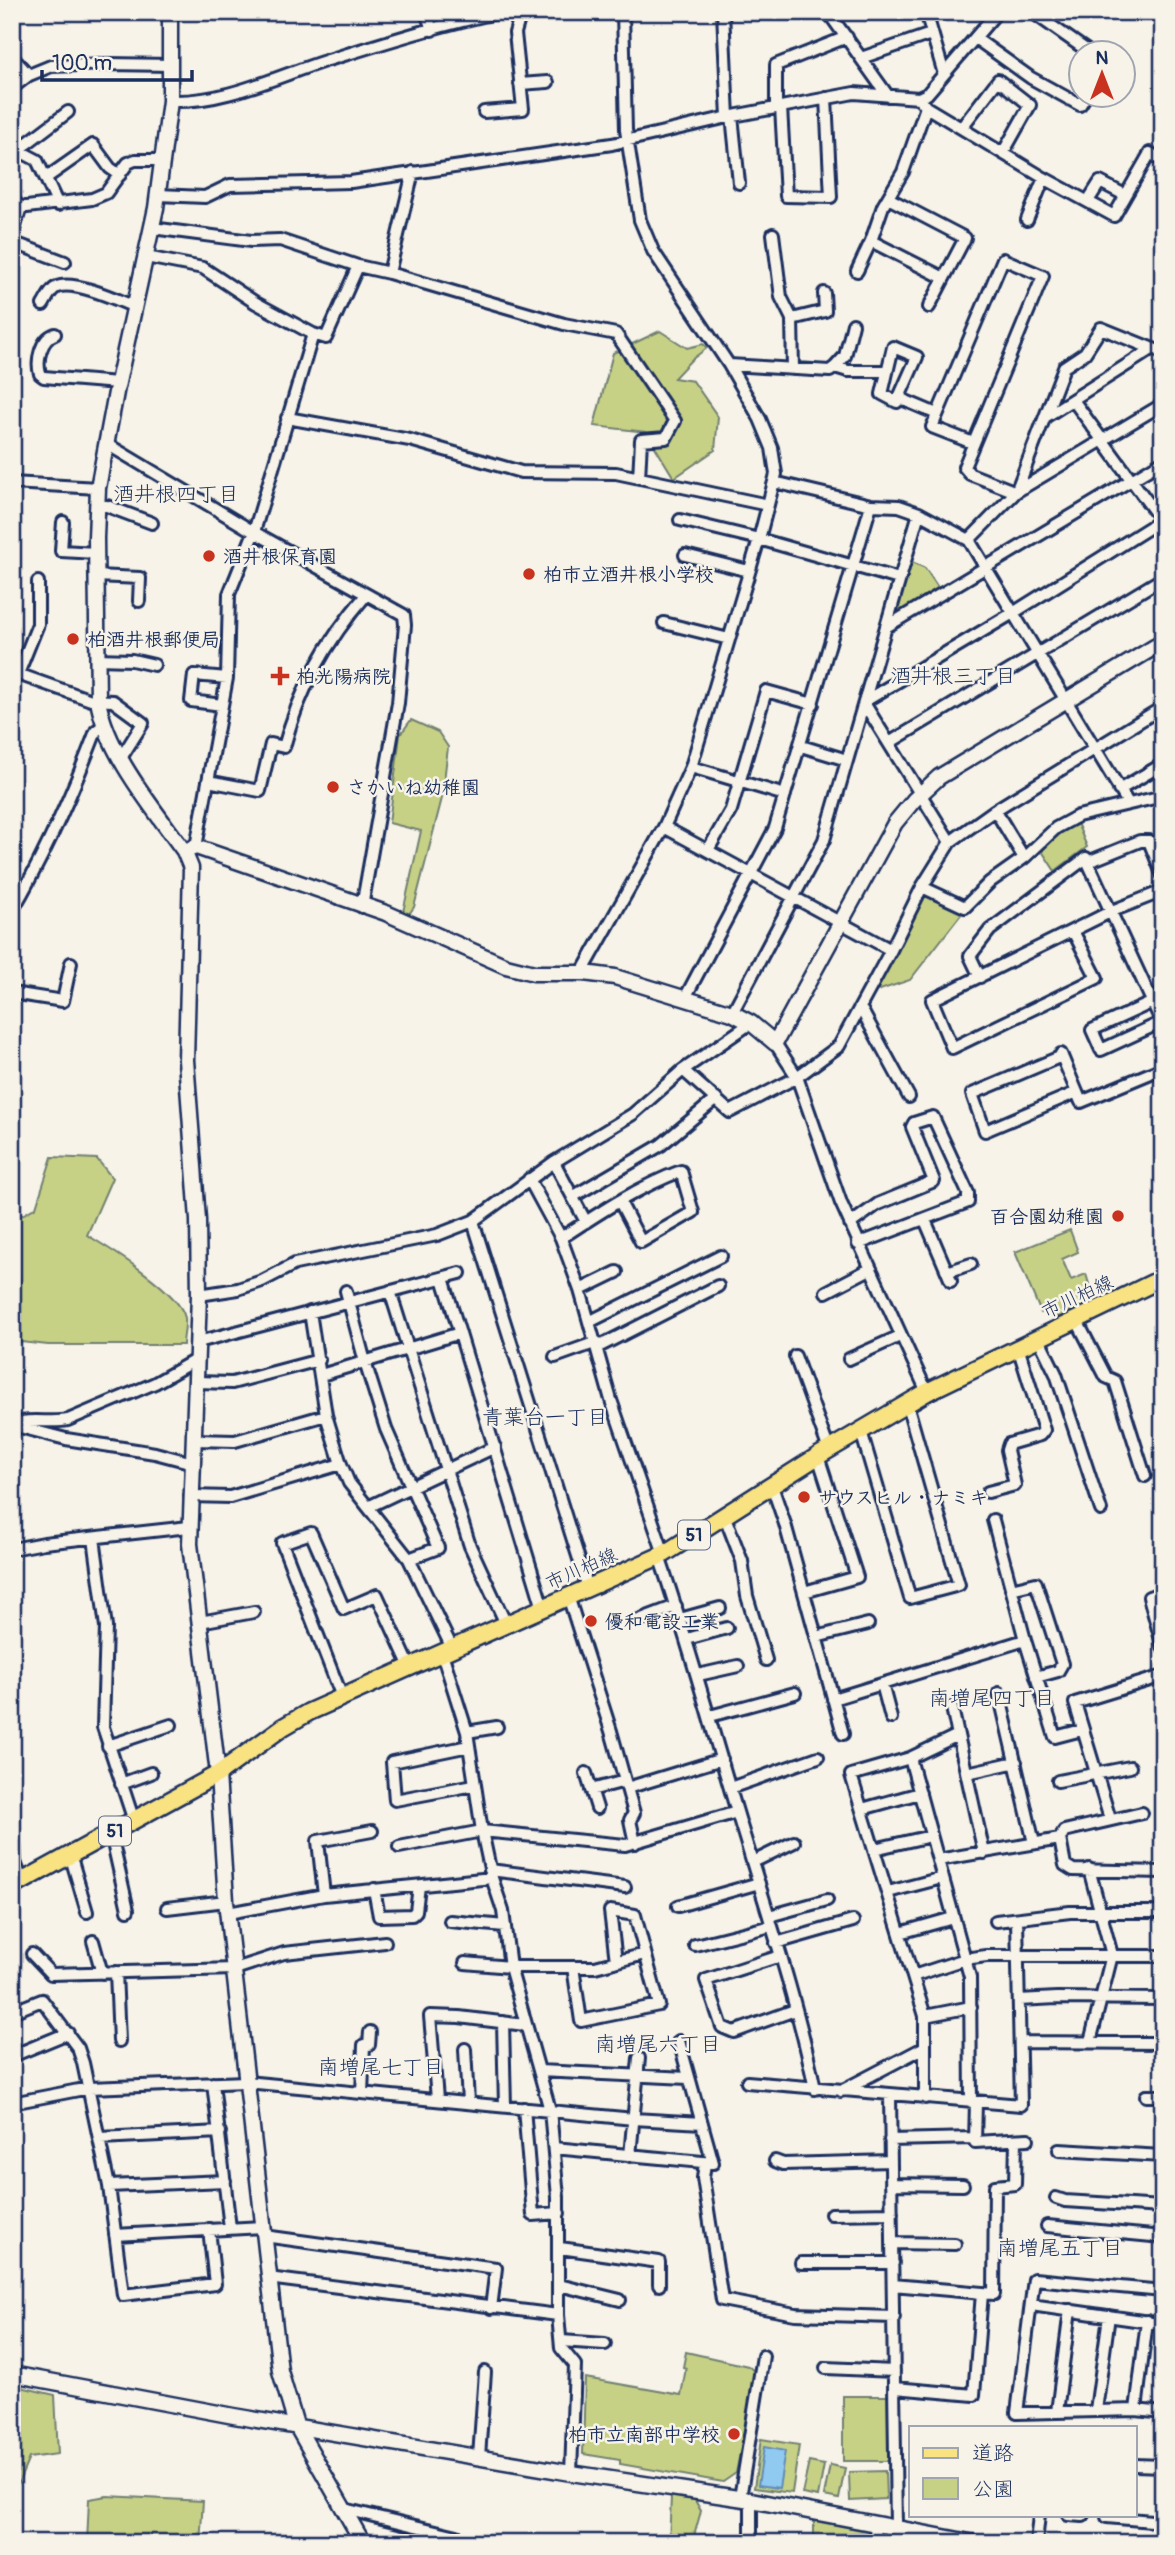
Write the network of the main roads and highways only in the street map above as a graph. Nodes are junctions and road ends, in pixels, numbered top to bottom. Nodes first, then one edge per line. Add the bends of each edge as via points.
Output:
1 (1163, 1278) edge
2 (17, 1884) edge

1 - 2 main road, 市川柏線 / 51 via 927,1392 661,1555 283,1727 218,1774

